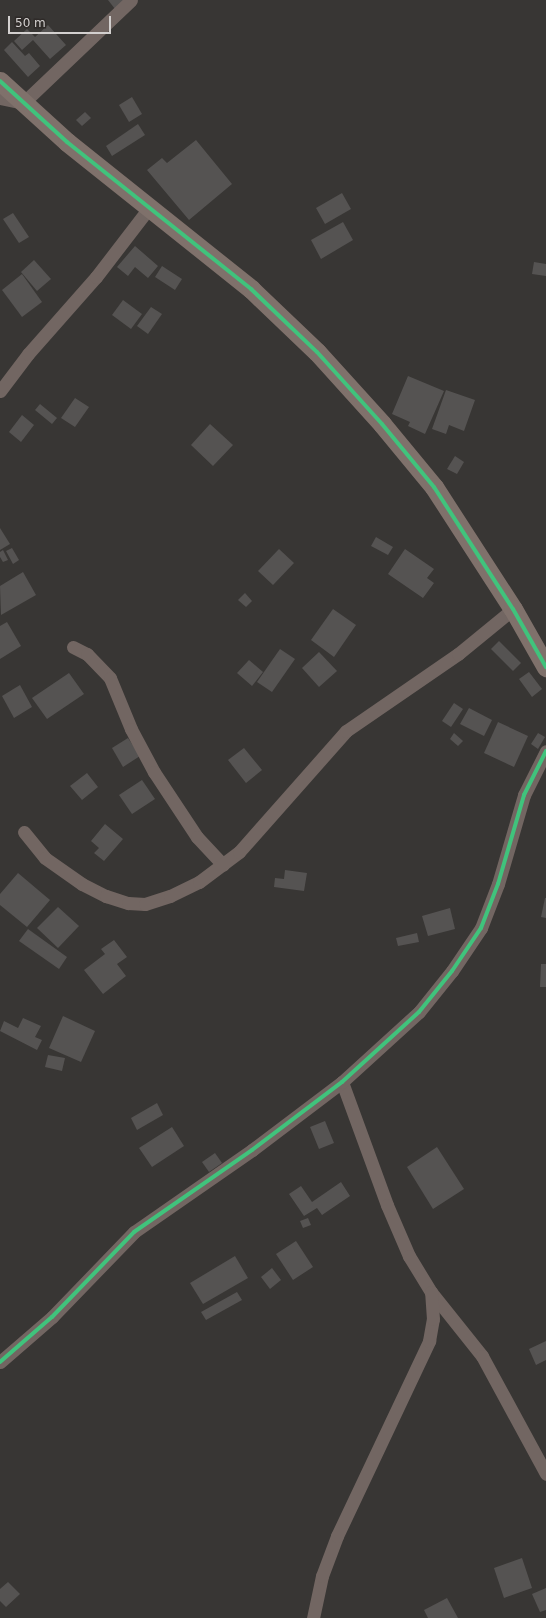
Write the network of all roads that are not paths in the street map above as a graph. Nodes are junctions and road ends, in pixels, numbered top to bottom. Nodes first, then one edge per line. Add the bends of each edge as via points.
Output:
1 (131, 0) edge
2 (0, 81) edge
3 (0, 98) edge
4 (23, 103) junction
5 (149, 208) junction
6 (0, 391) edge
7 (513, 609) junction
8 (73, 647) dead end
9 (546, 667) edge
10 (546, 751) edge
11 (24, 832) dead end
12 (223, 865) junction
13 (342, 1082) junction
14 (430, 1292) junction
15 (0, 1362) edge
16 (546, 1474) edge
17 (313, 1618) edge

1 - 4 street
2 - 4 street
3 - 4 street
4 - 5 street
5 - 6 street via 96,277 28,354
5 - 7 street via 251,289 317,352 434,487
7 - 9 street
7 - 12 street via 458,654 346,731 240,852
8 - 12 street via 87,654 110,678 154,772 197,838
10 - 13 street via 524,795 498,884 481,928 452,971 419,1012
11 - 12 street via 45,858 82,884 128,903 145,904 170,896 200,882
13 - 14 street via 409,1256
13 - 15 street via 252,1150 134,1232 52,1317
14 - 16 street via 482,1356
14 - 17 street via 433,1319 429,1341 337,1536 322,1576

